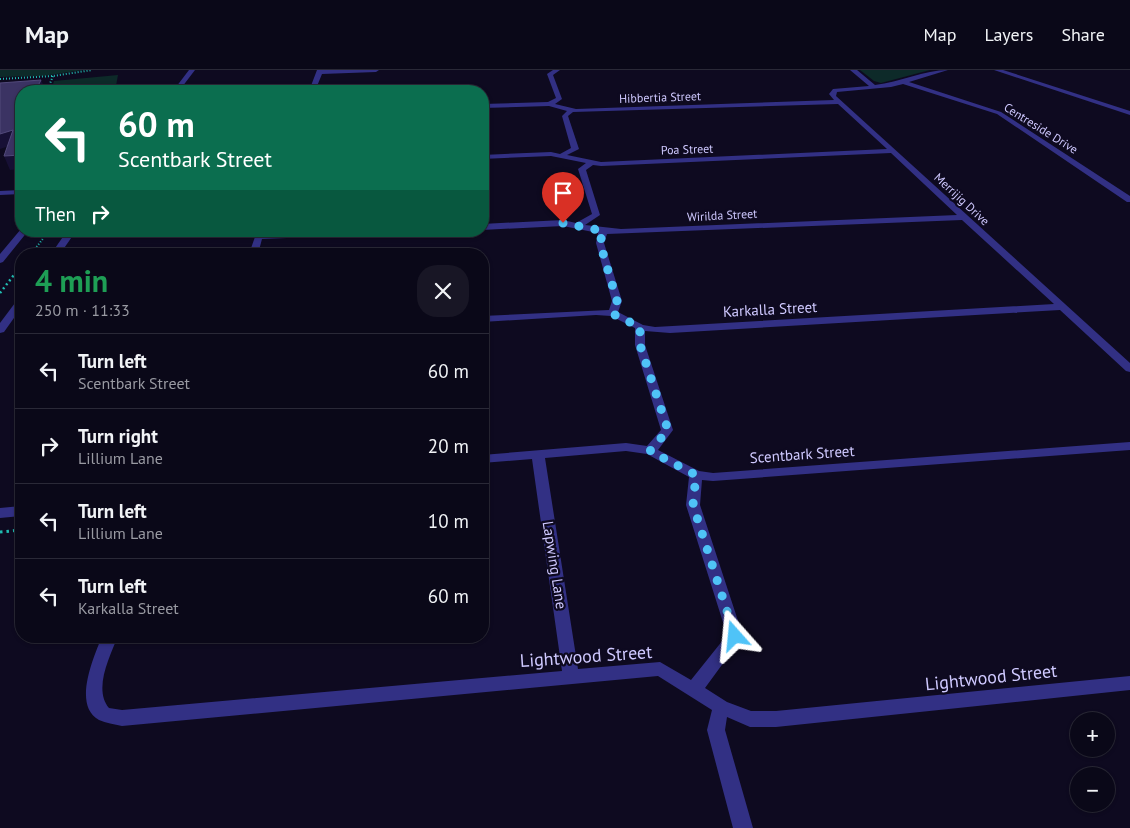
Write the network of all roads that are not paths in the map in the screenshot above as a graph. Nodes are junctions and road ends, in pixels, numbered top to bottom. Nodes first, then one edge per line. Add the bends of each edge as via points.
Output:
1 (192, 70) edge
2 (376, 70) edge
3 (559, 70) edge
4 (853, 70) edge
5 (945, 70) edge
6 (997, 70) edge
7 (320, 71) edge
8 (904, 82) junction
9 (181, 85) edge
10 (314, 85) edge
11 (874, 87) junction
12 (840, 102) junction
13 (549, 104) junction
14 (489, 106) edge
15 (571, 110) junction
16 (1130, 113) edge
17 (893, 151) junction
18 (563, 154) junction
19 (489, 157) edge
20 (591, 163) junction
21 (15, 192) edge
22 (0, 193) edge
23 (1130, 199) edge
24 (963, 217) junction
25 (579, 225) junction
26 (489, 226) edge
27 (603, 231) junction
28 (19, 237) edge
29 (68, 237) edge
30 (60, 248) edge
31 (0, 260) edge
32 (1062, 307) junction
33 (15, 309) edge
34 (613, 314) junction
35 (489, 319) edge
36 (640, 327) junction
37 (0, 330) edge
38 (1130, 369) edge
39 (1130, 446) edge
40 (650, 451) junction
41 (538, 454) junction
42 (489, 458) edge
43 (696, 475) junction
44 (15, 512) edge
45 (0, 513) edge
46 (108, 643) edge
47 (571, 676) junction
48 (1130, 683) edge
49 (694, 689) junction
50 (721, 707) junction
51 (742, 828) edge

1 - 9 street
2 - 7 street
3 - 13 street via 550,74 559,99
4 - 11 street
5 - 8 street
6 - 16 street
7 - 10 street
8 - 11 street
8 - 23 street, Centreside Drive via 999,113
11 - 12 street via 836,90 832,94
12 - 15 street, Hibbertia Street
12 - 17 street, Merrijig Drive
13 - 14 street, Hibbertia Street
13 - 15 street, Hibbertia Street
15 - 18 street via 564,116 575,149
17 - 20 street, Poa Street
17 - 24 street, Merrijig Drive
18 - 19 street, Poa Street
18 - 20 street, Poa Street
20 - 25 street via 582,169 596,215
21 - 22 street
24 - 27 street, Wirilda Street
24 - 32 street, Merrijig Drive
25 - 26 street, Wirilda Street
25 - 27 street, Wirilda Street
27 - 34 street via 600,243 617,301
28 - 31 street
29 - 30 street
32 - 36 street, Karkalla Street via 670,330
32 - 38 street, Merrijig Drive
33 - 37 street
34 - 35 street, Karkalla Street via 596,312
34 - 36 street, Karkalla Street
36 - 40 street via 640,345 668,430
39 - 43 street, Scentbark Street via 731,476
40 - 41 street, Scentbark Street via 626,447
40 - 43 street, Scentbark Street
41 - 42 street, Scentbark Street
41 - 47 street, Lapwing Lane
43 - 49 street via 693,505 735,636
44 - 45 street
46 - 47 street, Lightwood Street via 93,687 96,703 103,713 122,718
47 - 49 street, Lightwood Street via 660,669
48 - 50 street, Lightwood Street via 776,719 750,719
49 - 50 street, Lightwood Street
50 - 51 street via 716,730

